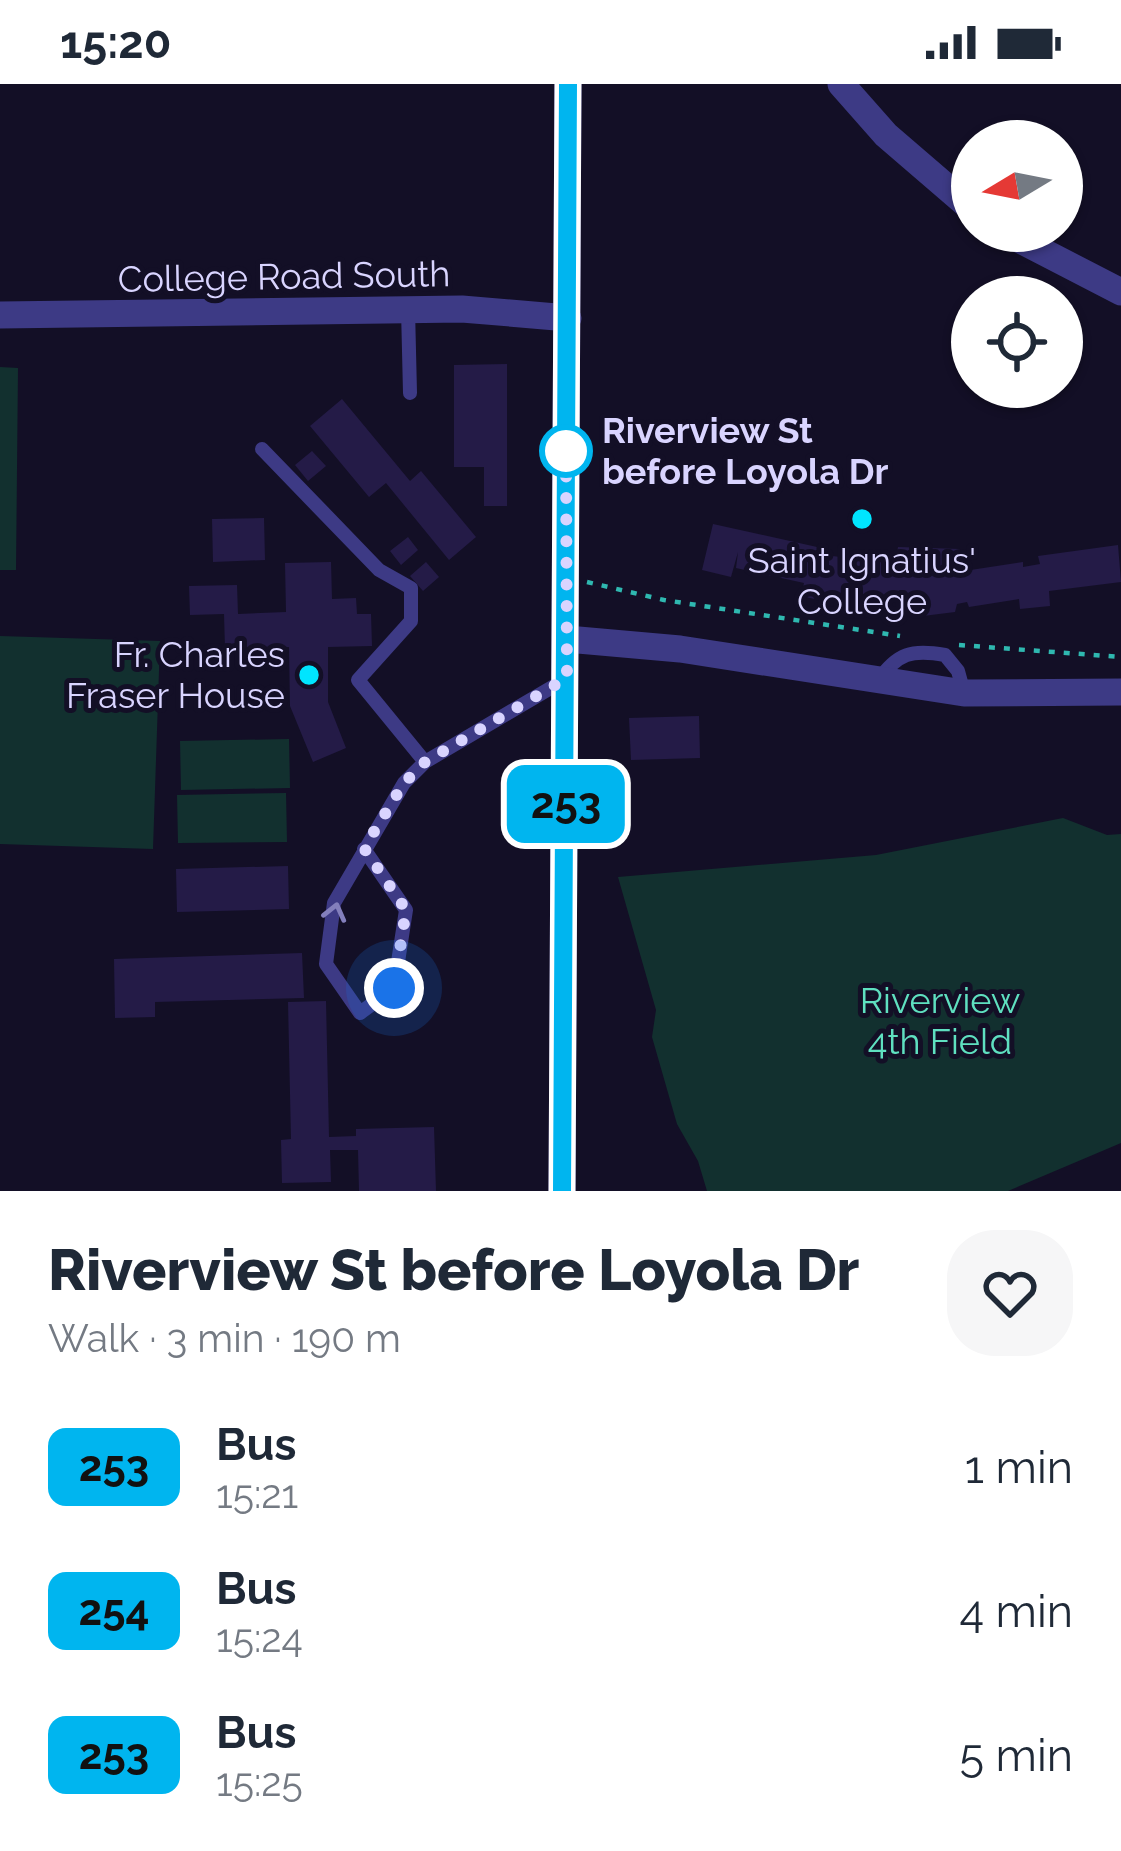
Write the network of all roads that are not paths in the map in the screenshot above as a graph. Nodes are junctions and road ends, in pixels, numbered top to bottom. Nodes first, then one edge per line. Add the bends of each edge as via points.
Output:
1 (568, 84) edge
2 (841, 84) edge
3 (951, 191) edge
4 (1044, 252) edge
5 (1121, 292) edge
6 (408, 309) junction
7 (0, 315) edge
8 (568, 318) junction
9 (410, 393) dead end
10 (262, 449) dead end
11 (568, 639) junction
12 (567, 678) junction
13 (1121, 692) edge
14 (425, 762) junction
15 (364, 848) junction
16 (562, 1191) edge

1 - 8 street
2 - 3 street
4 - 5 street
6 - 7 street, College Road South
6 - 8 street, College Road South
6 - 9 lane
8 - 11 street
10 - 14 lane via 379,570 411,588 411,621 358,680
11 - 12 street
11 - 13 street via 964,693
12 - 14 lane
12 - 16 street
14 - 15 lane
15 -> 15 lane via 406,910 394,988 360,1012 326,964 334,903

